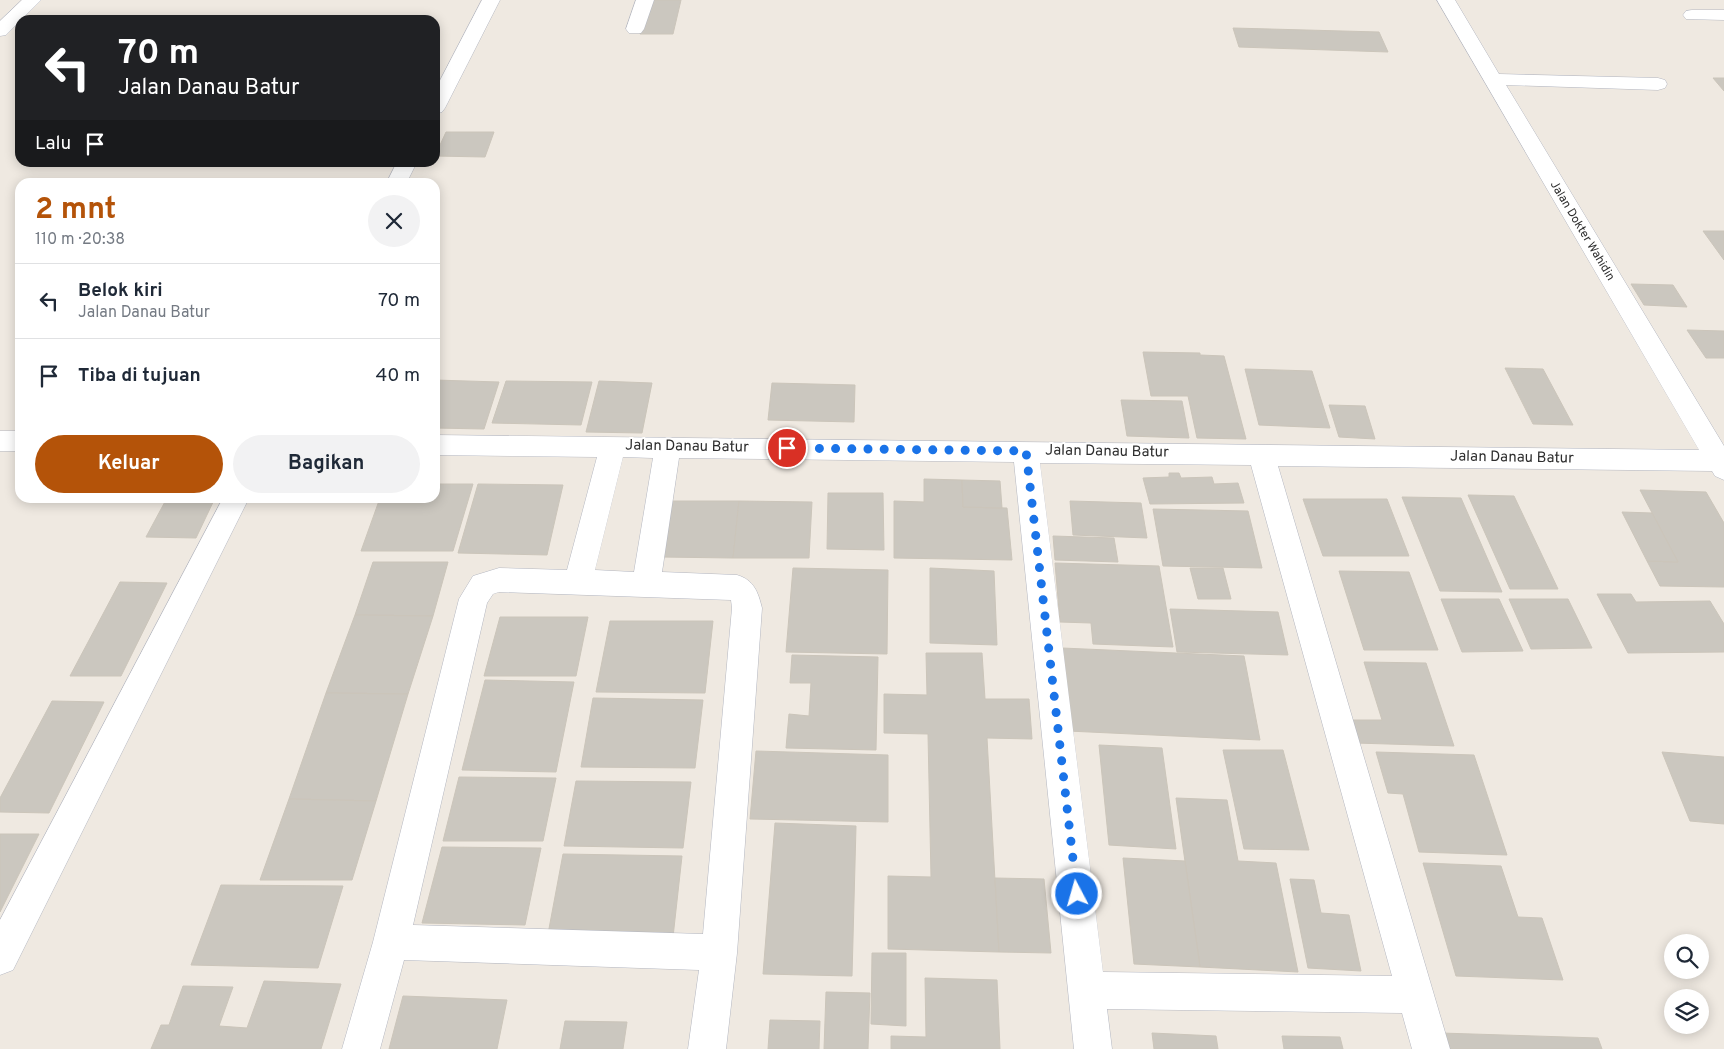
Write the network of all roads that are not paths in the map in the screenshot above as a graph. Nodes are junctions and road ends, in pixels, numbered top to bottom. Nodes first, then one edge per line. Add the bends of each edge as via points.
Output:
1 (32, 0) edge
2 (490, 0) edge
3 (645, 0) edge
4 (1446, 0) edge
5 (17, 15) edge
6 (1692, 15) dead end
7 (1724, 15) edge
8 (15, 17) edge
9 (636, 29) dead end
10 (0, 32) edge
11 (1493, 79) junction
12 (1658, 84) dead end
13 (440, 98) edge
14 (0, 441) edge
15 (15, 441) edge
16 (440, 445) edge
17 (613, 446) junction
18 (668, 447) junction
19 (1026, 451) junction
20 (1261, 454) junction
21 (1722, 464) edge
22 (233, 503) edge
23 (577, 584) junction
24 (646, 585) junction
25 (391, 942) junction
26 (719, 953) junction
27 (0, 957) edge
28 (1088, 990) junction
29 (1417, 995) junction
30 (361, 1049) edge
31 (707, 1049) edge
32 (1093, 1049) edge
33 (1431, 1049) edge

1 - 5 street
2 - 13 street
3 - 9 street
4 - 11 street, Jalan Dokter Wahidin
6 - 7 street
8 - 10 street
11 - 12 street
11 - 21 street, Jalan Dokter Wahidin
14 - 15 street
16 - 17 street, Jalan Danau Batur
17 - 18 street, Jalan Danau Batur
17 - 23 street
18 - 19 street, Jalan Danau Batur
18 - 24 street
19 - 20 street, Jalan Danau Batur
19 - 28 street
20 - 21 street, Jalan Danau Batur
20 - 29 street
22 - 27 street
23 - 24 street
23 - 25 street via 499,580 483,585 473,599
24 - 26 street via 737,587 747,602
25 - 26 street
25 - 30 street
26 - 31 street
28 - 29 street
28 - 32 street
29 - 33 street

